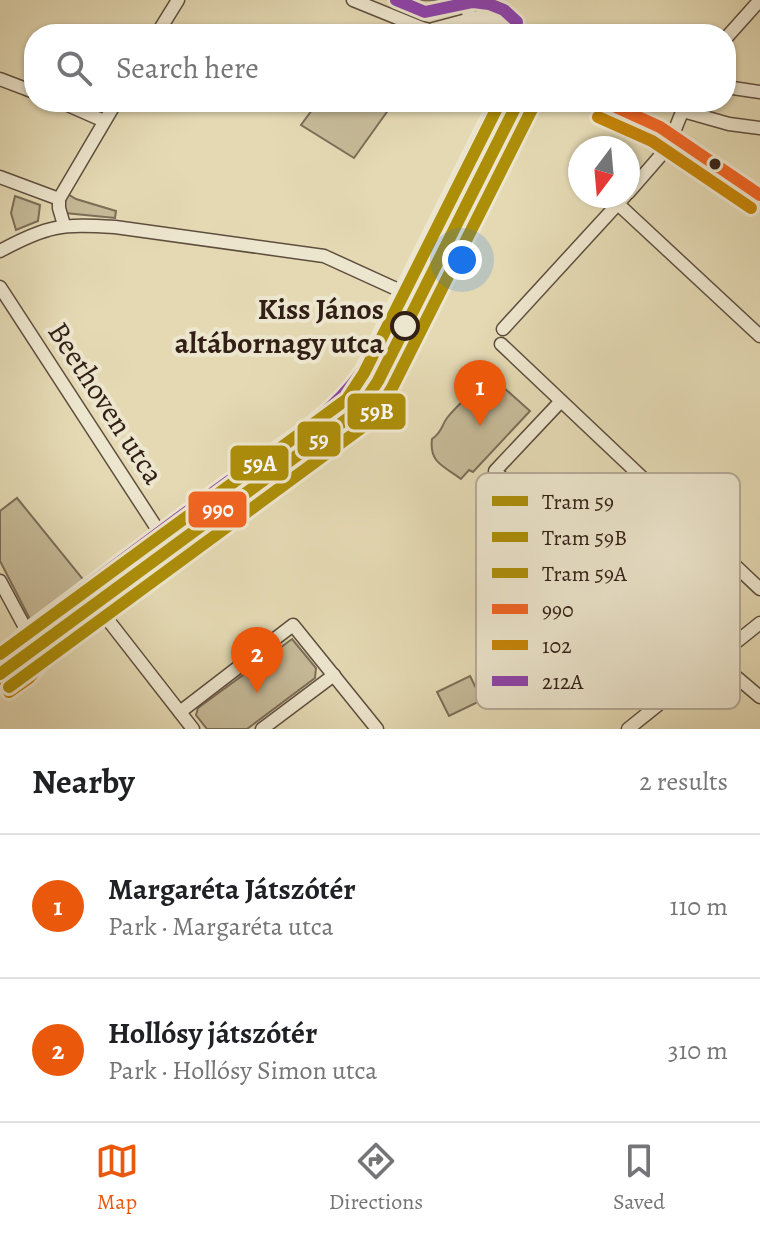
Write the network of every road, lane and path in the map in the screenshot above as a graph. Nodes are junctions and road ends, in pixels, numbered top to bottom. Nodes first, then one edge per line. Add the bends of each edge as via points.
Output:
1 (178, 0) edge
2 (353, 0) edge
3 (461, 0) edge
4 (481, 0) edge
5 (760, 0) edge
6 (469, 18) junction
7 (495, 20) junction
8 (163, 24) edge
9 (412, 24) edge
10 (456, 24) edge
11 (474, 24) edge
12 (498, 24) edge
13 (736, 27) edge
14 (0, 79) edge
15 (24, 88) edge
16 (736, 88) edge
17 (760, 92) edge
18 (84, 112) edge
19 (110, 112) edge
20 (510, 112) edge
21 (629, 112) edge
22 (682, 112) edge
23 (699, 112) edge
24 (104, 121) junction
25 (760, 128) edge
26 (672, 135) junction
27 (0, 177) edge
28 (640, 179) edge
29 (760, 195) edge
30 (59, 199) junction
31 (613, 208) edge
32 (634, 208) edge
33 (64, 225) junction
34 (0, 251) edge
35 (0, 287) edge
36 (416, 298) junction
37 (503, 329) dead end
38 (760, 336) edge
39 (501, 344) dead end
40 (561, 401) junction
41 (497, 473) edge
42 (637, 473) edge
43 (169, 547) junction
44 (740, 570) edge
45 (0, 581) edge
46 (760, 589) edge
47 (94, 602) junction
48 (760, 623) edge
49 (740, 639) edge
50 (35, 646) junction
51 (0, 658) edge
52 (334, 675) junction
53 (0, 679) edge
54 (740, 680) edge
55 (760, 697) edge
56 (653, 709) edge
57 (180, 712) junction
58 (193, 729) edge
59 (262, 729) edge
60 (377, 729) edge
61 (628, 729) edge

1 - 8 street
2 - 9 street
3 - 6 street
4 - 7 street
5 - 13 street
6 - 7 street
6 - 10 street
6 - 11 street
7 - 12 street
14 - 15 street
16 - 17 street
18 - 24 street
19 - 24 street
20 - 36 street
21 - 26 street
22 - 26 street
23 - 25 street
24 - 30 street
26 - 28 street
26 - 29 street
27 - 30 street
30 - 33 street
31 - 37 street
32 - 38 street
33 - 34 street via 37,231
33 - 36 street via 324,256
35 - 43 street, Beethoven utca
36 - 43 street via 402,306 369,374 364,399 340,423
39 - 40 street
40 - 41 street
40 - 42 street
43 - 47 street
44 - 46 street
45 - 50 street
47 - 50 street
47 - 57 street
48 - 49 street
50 - 51 street via 15,648
50 - 53 street
52 - 57 street via 293,625
52 - 59 street
52 - 60 street
54 - 55 street
56 - 61 street
57 - 58 street

